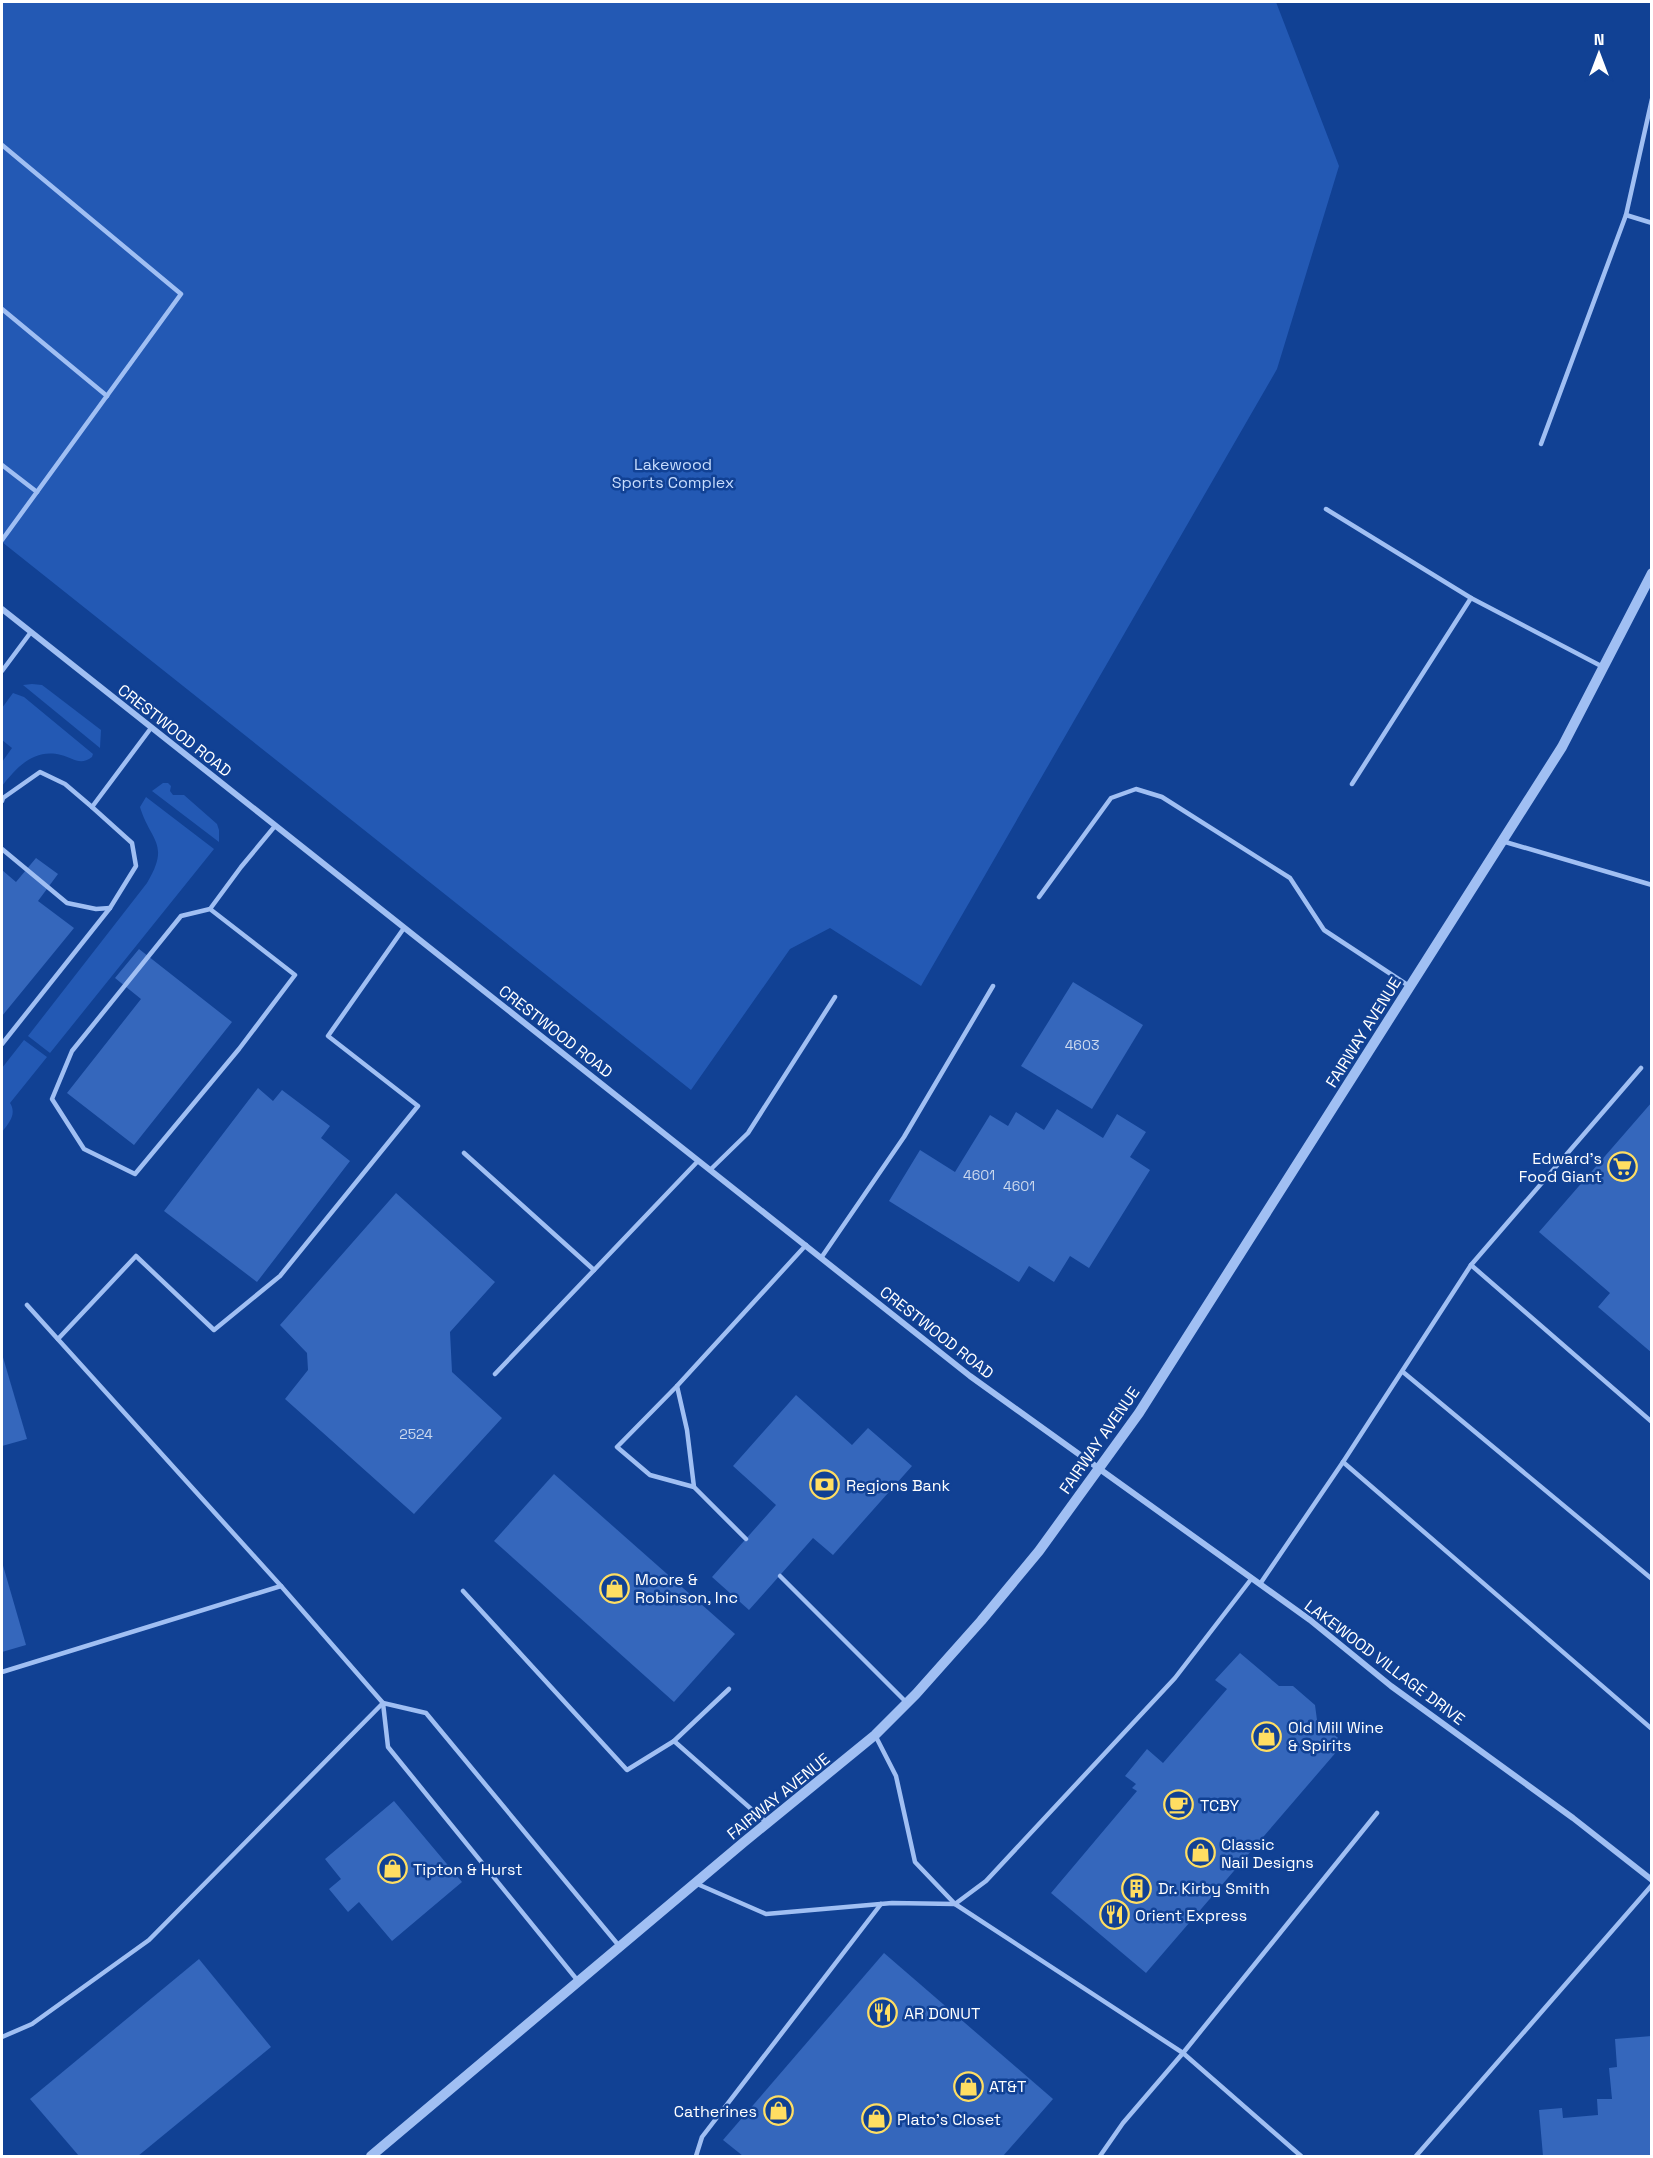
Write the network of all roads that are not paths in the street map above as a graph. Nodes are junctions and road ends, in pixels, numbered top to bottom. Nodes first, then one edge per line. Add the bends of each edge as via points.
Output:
1 (1652, 99) edge
2 (2, 145) edge
3 (1626, 215) junction
4 (1652, 223) edge
5 (2, 309) edge
6 (107, 396) junction
7 (1542, 444) dead end
8 (2, 465) edge
9 (37, 492) junction
10 (1326, 509) dead end
11 (2, 540) edge
12 (1652, 573) edge
13 (1471, 598) junction
14 (2, 609) edge
15 (31, 632) junction
16 (1603, 667) junction
17 (2, 671) edge
18 (151, 728) junction
19 (1352, 784) dead end
20 (2, 801) edge
21 (92, 807) junction
22 (275, 826) junction
23 (1502, 841) junction
24 (2, 849) edge
25 (1652, 885) edge
26 (1039, 897) dead end
27 (110, 908) junction
28 (210, 909) junction
29 (404, 928) junction
30 (993, 986) dead end
31 (1409, 986) junction
32 (835, 997) dead end
33 (2, 1044) edge
34 (1641, 1068) dead end
35 (464, 1153) dead end
36 (698, 1161) junction
37 (710, 1170) junction
38 (806, 1245) junction
39 (821, 1258) junction
40 (1471, 1265) junction
41 (594, 1270) junction
42 (27, 1305) dead end
43 (58, 1338) junction
44 (1403, 1372) junction
45 (495, 1374) dead end
46 (677, 1386) junction
47 (1652, 1422) edge
48 (1343, 1462) junction
49 (1099, 1468) junction
50 (694, 1487) junction
51 (746, 1539) dead end
52 (780, 1576) dead end
53 (1252, 1578) junction
54 (1652, 1579) edge
55 (1260, 1584) junction
56 (281, 1587) junction
57 (463, 1591) dead end
58 (2, 1672) edge
59 (729, 1689) dead end
60 (383, 1703) junction
61 (907, 1703) junction
62 (1652, 1729) edge
63 (875, 1735) junction
64 (674, 1741) junction
65 (1377, 1813) dead end
66 (767, 1823) junction
67 (1652, 1880) edge
68 (695, 1883) junction
69 (1652, 1886) edge
70 (881, 1904) junction
71 (955, 1904) junction
72 (620, 1947) junction
73 (578, 1982) junction
74 (2, 2037) edge
75 (1183, 2053) junction
76 (371, 2157) edge
77 (696, 2157) edge
78 (1100, 2157) edge
79 (1300, 2157) edge
80 (1416, 2157) edge

1 - 3 lane
2 - 6 lane via 181,294
3 - 4 lane
3 - 7 lane
5 - 6 lane
6 - 9 lane
8 - 9 lane
9 - 11 lane
10 - 13 lane
12 - 16 street, FAIRWAY AVENUE
13 - 16 lane
13 - 19 lane
14 - 15 street, CRESTWOOD ROAD
15 - 17 lane
15 - 18 street, CRESTWOOD ROAD
16 - 23 street, FAIRWAY AVENUE via 1562,747
18 - 21 lane
18 - 22 street, CRESTWOOD ROAD
20 - 21 lane via 40,772 65,784
21 - 27 lane via 132,843 136,866
22 - 28 lane
22 - 29 street, CRESTWOOD ROAD
23 - 25 lane
23 - 31 street, FAIRWAY AVENUE
24 - 27 lane via 67,903
26 - 31 lane via 1111,798 1136,789 1162,797 1290,878 1324,930
27 - 33 lane
28 - 28 lane via 295,975 135,1174 84,1149 52,1099 72,1051 181,916
29 - 36 street, CRESTWOOD ROAD
29 - 43 lane via 327,1036 418,1106 280,1276 214,1330 136,1256
30 - 39 lane via 904,1137
31 - 49 street, FAIRWAY AVENUE via 1138,1413
32 - 37 lane via 748,1133
34 - 40 lane
35 - 41 lane
36 - 37 street, CRESTWOOD ROAD
36 - 41 lane
37 - 38 street, CRESTWOOD ROAD
38 - 39 street, CRESTWOOD ROAD
38 - 46 lane
39 - 49 street, CRESTWOOD ROAD via 970,1376
40 - 44 lane
40 - 47 lane
41 - 45 lane
42 - 43 lane
43 - 56 lane
44 - 48 lane
44 - 54 lane
46 - 50 lane
46 - 50 lane via 617,1447 650,1475
48 - 55 lane
48 - 62 lane
49 - 53 street, LAKEWOOD VILLAGE DRIVE
49 - 61 street, FAIRWAY AVENUE via 1039,1551
50 - 51 lane
52 - 61 lane
53 - 55 street, LAKEWOOD VILLAGE DRIVE
53 - 71 lane via 1175,1678 986,1881
55 - 67 street, LAKEWOOD VILLAGE DRIVE
56 - 58 lane
56 - 60 lane
57 - 64 lane via 627,1770
59 - 64 lane
60 - 72 lane via 426,1713
60 - 73 lane via 388,1747
60 - 74 lane via 149,1940 32,2024
61 - 63 street, FAIRWAY AVENUE
63 - 66 street, FAIRWAY AVENUE
63 - 71 lane via 896,1776 915,1862
64 - 66 lane
65 - 75 lane
66 - 68 street, FAIRWAY AVENUE
68 - 70 lane via 766,1914
68 - 72 street, FAIRWAY AVENUE
69 - 80 lane
70 - 71 lane
70 - 77 lane via 702,2136
71 - 75 lane
72 - 73 street, FAIRWAY AVENUE
73 - 76 street, FAIRWAY AVENUE
75 - 78 lane via 1123,2123
75 - 79 lane

